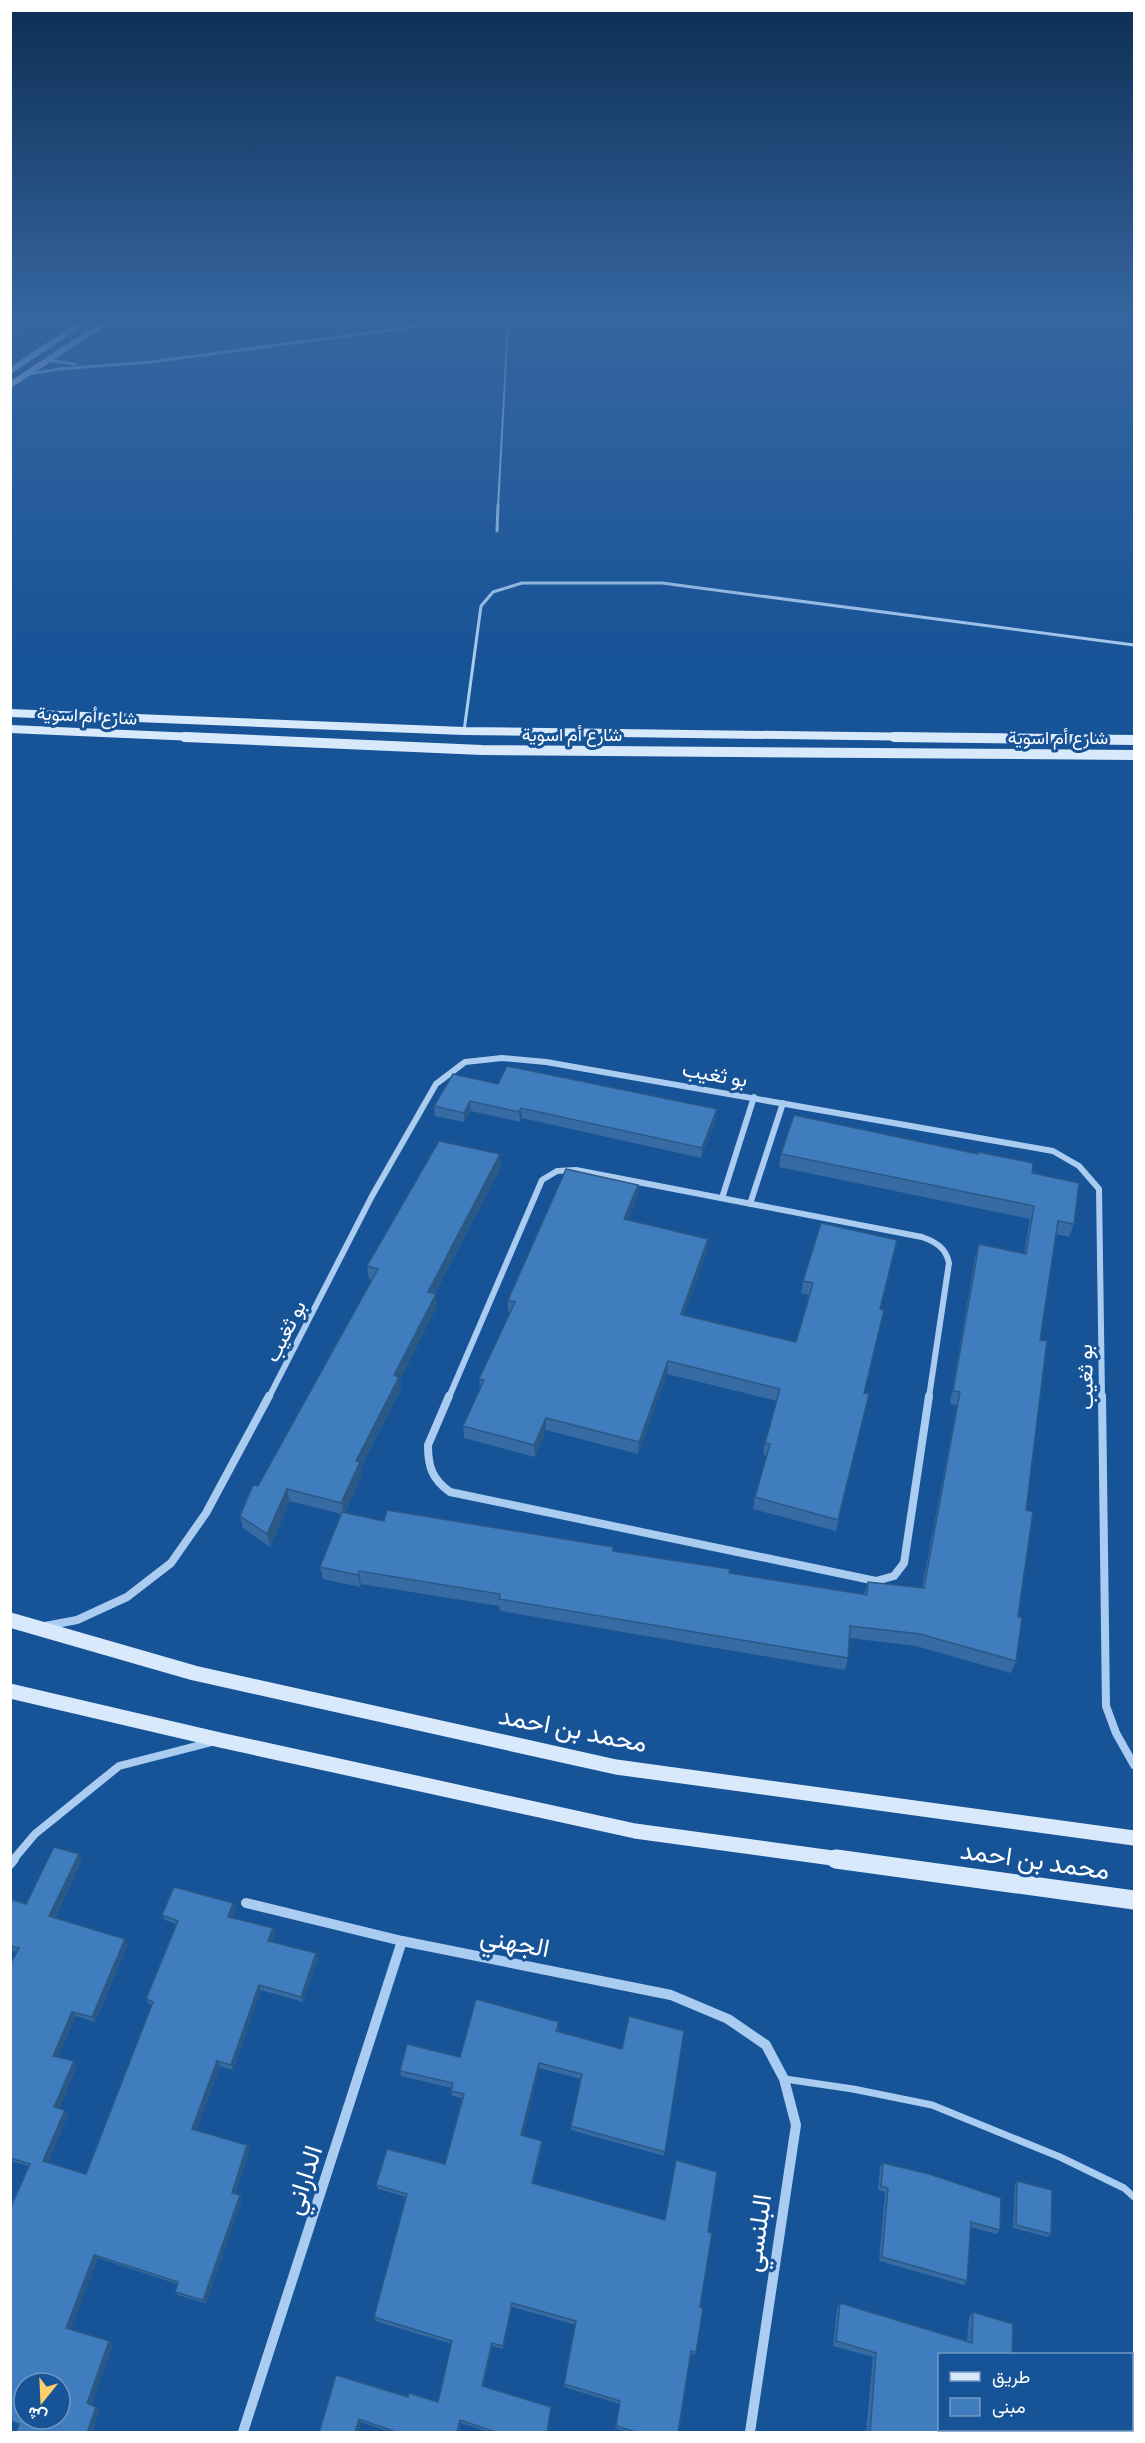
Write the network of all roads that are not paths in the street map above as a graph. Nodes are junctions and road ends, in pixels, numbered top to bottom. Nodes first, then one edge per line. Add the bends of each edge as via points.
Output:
1 (502, 436) edge
2 (497, 531) dead end
3 (1134, 645) edge
4 (10, 713) edge
5 (10, 729) edge
6 (464, 731) junction
7 (1134, 740) edge
8 (1134, 755) edge
9 (754, 1097) junction
10 (783, 1102) junction
11 (722, 1198) junction
12 (750, 1203) junction
13 (10, 1620) edge
14 (34, 1628) junction
15 (10, 1691) edge
16 (220, 1740) junction
17 (1134, 1765) edge
18 (1134, 1838) edge
19 (10, 1864) edge
20 (1134, 1900) edge
21 (246, 1903) dead end
22 (402, 1941) junction
23 (766, 2045) joint
24 (784, 2079) junction
25 (1134, 2197) edge
26 (243, 2433) edge
27 (750, 2433) edge

1 - 2 lane
3 - 6 lane via 662,583 522,584 490,593 481,606
4 - 6 street, شارع أم اسوية
5 - 8 street, شارع أم اسوية via 482,750
6 - 7 street, شارع أم اسوية
9 - 10 street, بو ثغيب
9 - 11 street
9 - 14 street, بو ثغيب via 546,1062 502,1058 465,1062 436,1084 372,1196 206,1513 171,1563 127,1596 77,1620
10 - 12 street
10 - 17 street, بو ثغيب via 1053,1152 1079,1166 1099,1189 1106,1706
11 - 12 street
11 - 12 street via 576,1170 556,1172 542,1180 428,1445 427,1459 437,1484 450,1492 870,1581 892,1579 899,1573 948,1255 933,1240 922,1237
13 - 14 street, محمد بن احمد
14 - 18 street, محمد بن احمد via 194,1673 616,1767
15 - 16 street, محمد بن احمد
16 - 19 street via 119,1766 35,1834
16 - 20 street, محمد بن احمد via 635,1831
21 - 22 street, الجهني
22 - 23 street, الجهني via 671,1995 728,2019
22 - 26 street, الداراني
23 - 24 street, البلنسي
24 - 25 lane via 932,2105 1060,2157 1124,2188
24 - 27 street, البلنسي via 796,2125

